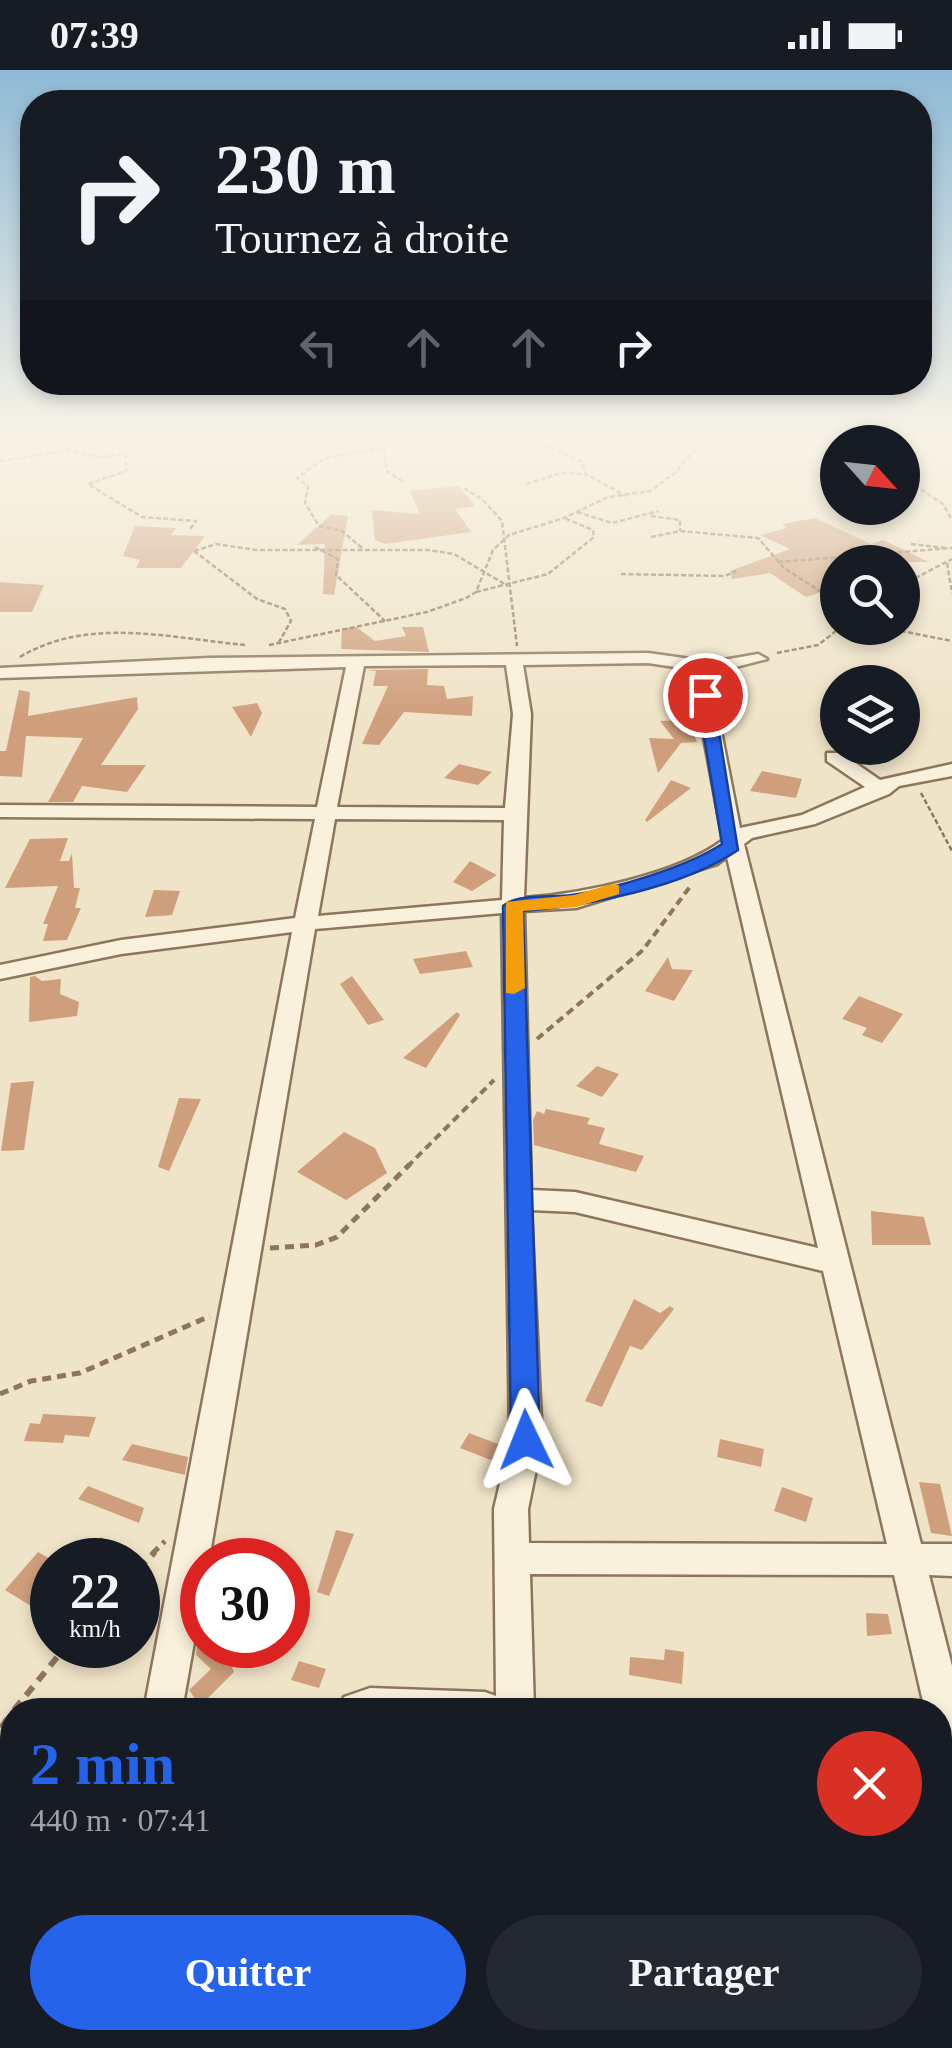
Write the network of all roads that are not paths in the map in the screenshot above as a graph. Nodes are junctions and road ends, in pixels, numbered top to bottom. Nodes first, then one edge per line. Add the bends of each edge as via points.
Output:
1 (758, 659) road end
2 (514, 660) junction
3 (356, 662) junction
4 (712, 666) junction
5 (2, 677) edge
6 (847, 765) edge
7 (952, 770) edge
8 (882, 790) junction
9 (0, 811) edge
10 (516, 814) junction
11 (324, 816) junction
12 (732, 846) junction
13 (513, 906) junction
14 (302, 926) junction
15 (0, 972) edge
16 (517, 1199) junction
17 (834, 1263) junction
18 (908, 1556) junction
19 (514, 1558) junction
20 (952, 1560) edge
21 (165, 1698) edge
22 (515, 1698) edge
23 (942, 1698) edge

1 - 4 street
2 - 3 street
2 - 4 street via 648,658
2 - 10 street via 522,714
3 - 5 street via 209,663
3 - 11 street
4 - 12 street via 705,695
6 - 8 street
7 - 8 street via 910,776
8 - 12 street via 808,820 745,833
9 - 11 street
10 - 11 street
10 - 13 street
11 - 14 street
12 - 13 street via 710,860 576,901
12 - 17 street
13 - 14 street
13 - 16 street
14 - 15 street via 121,947
14 - 21 street via 242,1302
16 - 17 street via 575,1202
16 - 19 street via 526,1440 511,1509
17 - 18 street
18 - 19 street
18 - 20 street
18 - 23 street
19 - 22 street

